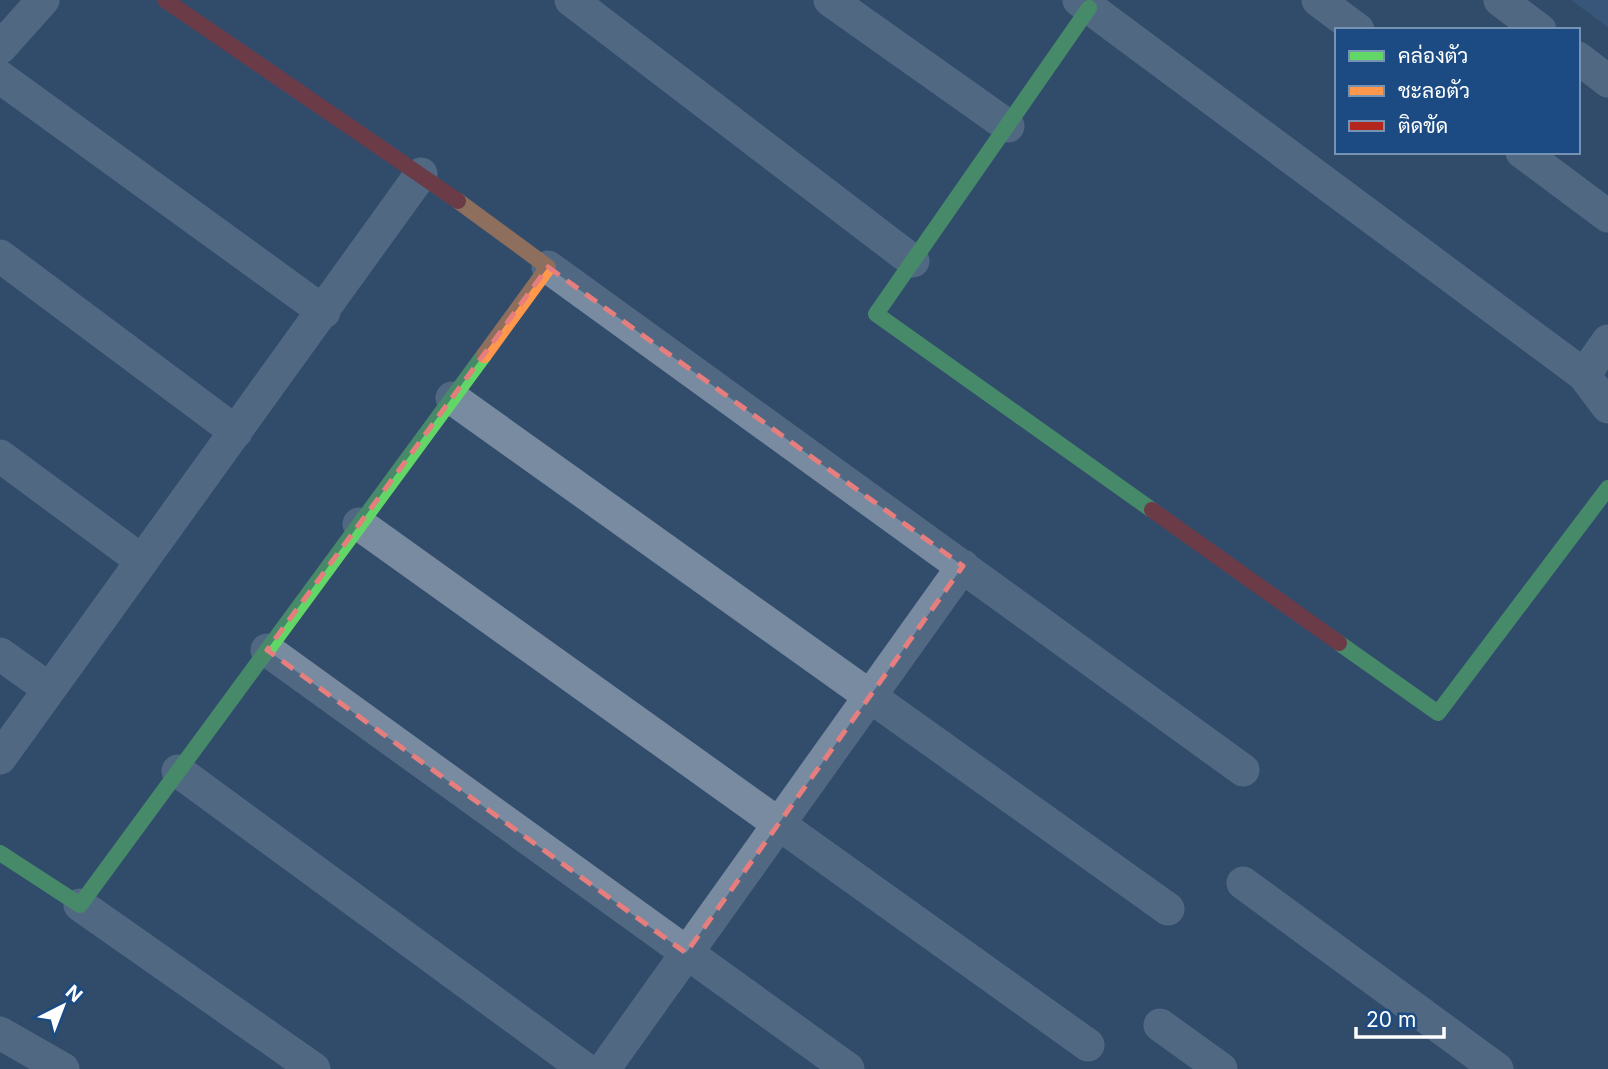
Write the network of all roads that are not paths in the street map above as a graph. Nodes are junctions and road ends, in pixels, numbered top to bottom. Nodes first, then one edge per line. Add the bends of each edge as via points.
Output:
1 (43, 0) edge
2 (165, 0) edge
3 (571, 0) edge
4 (830, 0) edge
5 (1318, 0) edge
6 (1500, 0) edge
7 (1084, 4) edge
8 (1355, 28) edge
9 (1537, 28) edge
10 (0, 48) edge
11 (1580, 60) edge
12 (0, 77) edge
13 (1608, 81) edge
14 (1008, 126) junction
15 (1525, 154) edge
16 (421, 174) junction
17 (1608, 216) edge
18 (0, 256) edge
19 (913, 261) junction
20 (548, 267) junction
21 (324, 312) junction
22 (1608, 341) edge
23 (1584, 375) junction
24 (452, 398) junction
25 (1608, 407) edge
26 (236, 432) junction
27 (0, 456) edge
28 (1608, 488) edge
29 (359, 524) junction
30 (142, 561) junction
31 (963, 566) junction
32 (267, 650) junction
33 (0, 654) edge
34 (49, 689) junction
35 (870, 696) junction
36 (0, 758) edge
37 (1243, 770) dead end
38 (178, 771) junction
39 (778, 824) junction
40 (4, 864) edge
41 (1243, 883) dead end
42 (80, 905) junction
43 (1168, 909) dead end
44 (686, 953) junction
45 (1160, 1025) dead end
46 (0, 1033) edge
47 (1088, 1045) dead end
48 (64, 1069) edge
49 (314, 1069) edge
50 (585, 1069) edge
51 (604, 1069) edge
52 (848, 1069) edge
53 (1221, 1069) edge
54 (1497, 1069) edge

1 - 10 street
2 - 16 street
3 - 19 street
4 - 14 street
5 - 8 street
6 - 9 street
7 - 14 street
7 - 23 street
11 - 13 street
12 - 21 street
14 - 19 street
15 - 17 street
16 - 20 street
16 - 21 street
18 - 26 street
19 - 28 street via 876,314 1438,713
20 - 24 street
20 - 31 street
21 - 26 street
22 - 23 street
23 - 25 street
24 - 29 street
24 - 35 street
26 - 30 street
27 - 30 street
29 - 32 street
29 - 39 street
30 - 34 street
31 - 35 street
31 - 37 street
32 - 38 street
32 - 44 street
33 - 34 street
34 - 36 street
35 - 39 street
35 - 43 street
38 - 42 street
38 - 50 street
39 - 44 street
39 - 47 street
40 - 42 street
41 - 54 street
42 - 49 street
44 - 51 street
44 - 52 street
45 - 53 street
46 - 48 street

